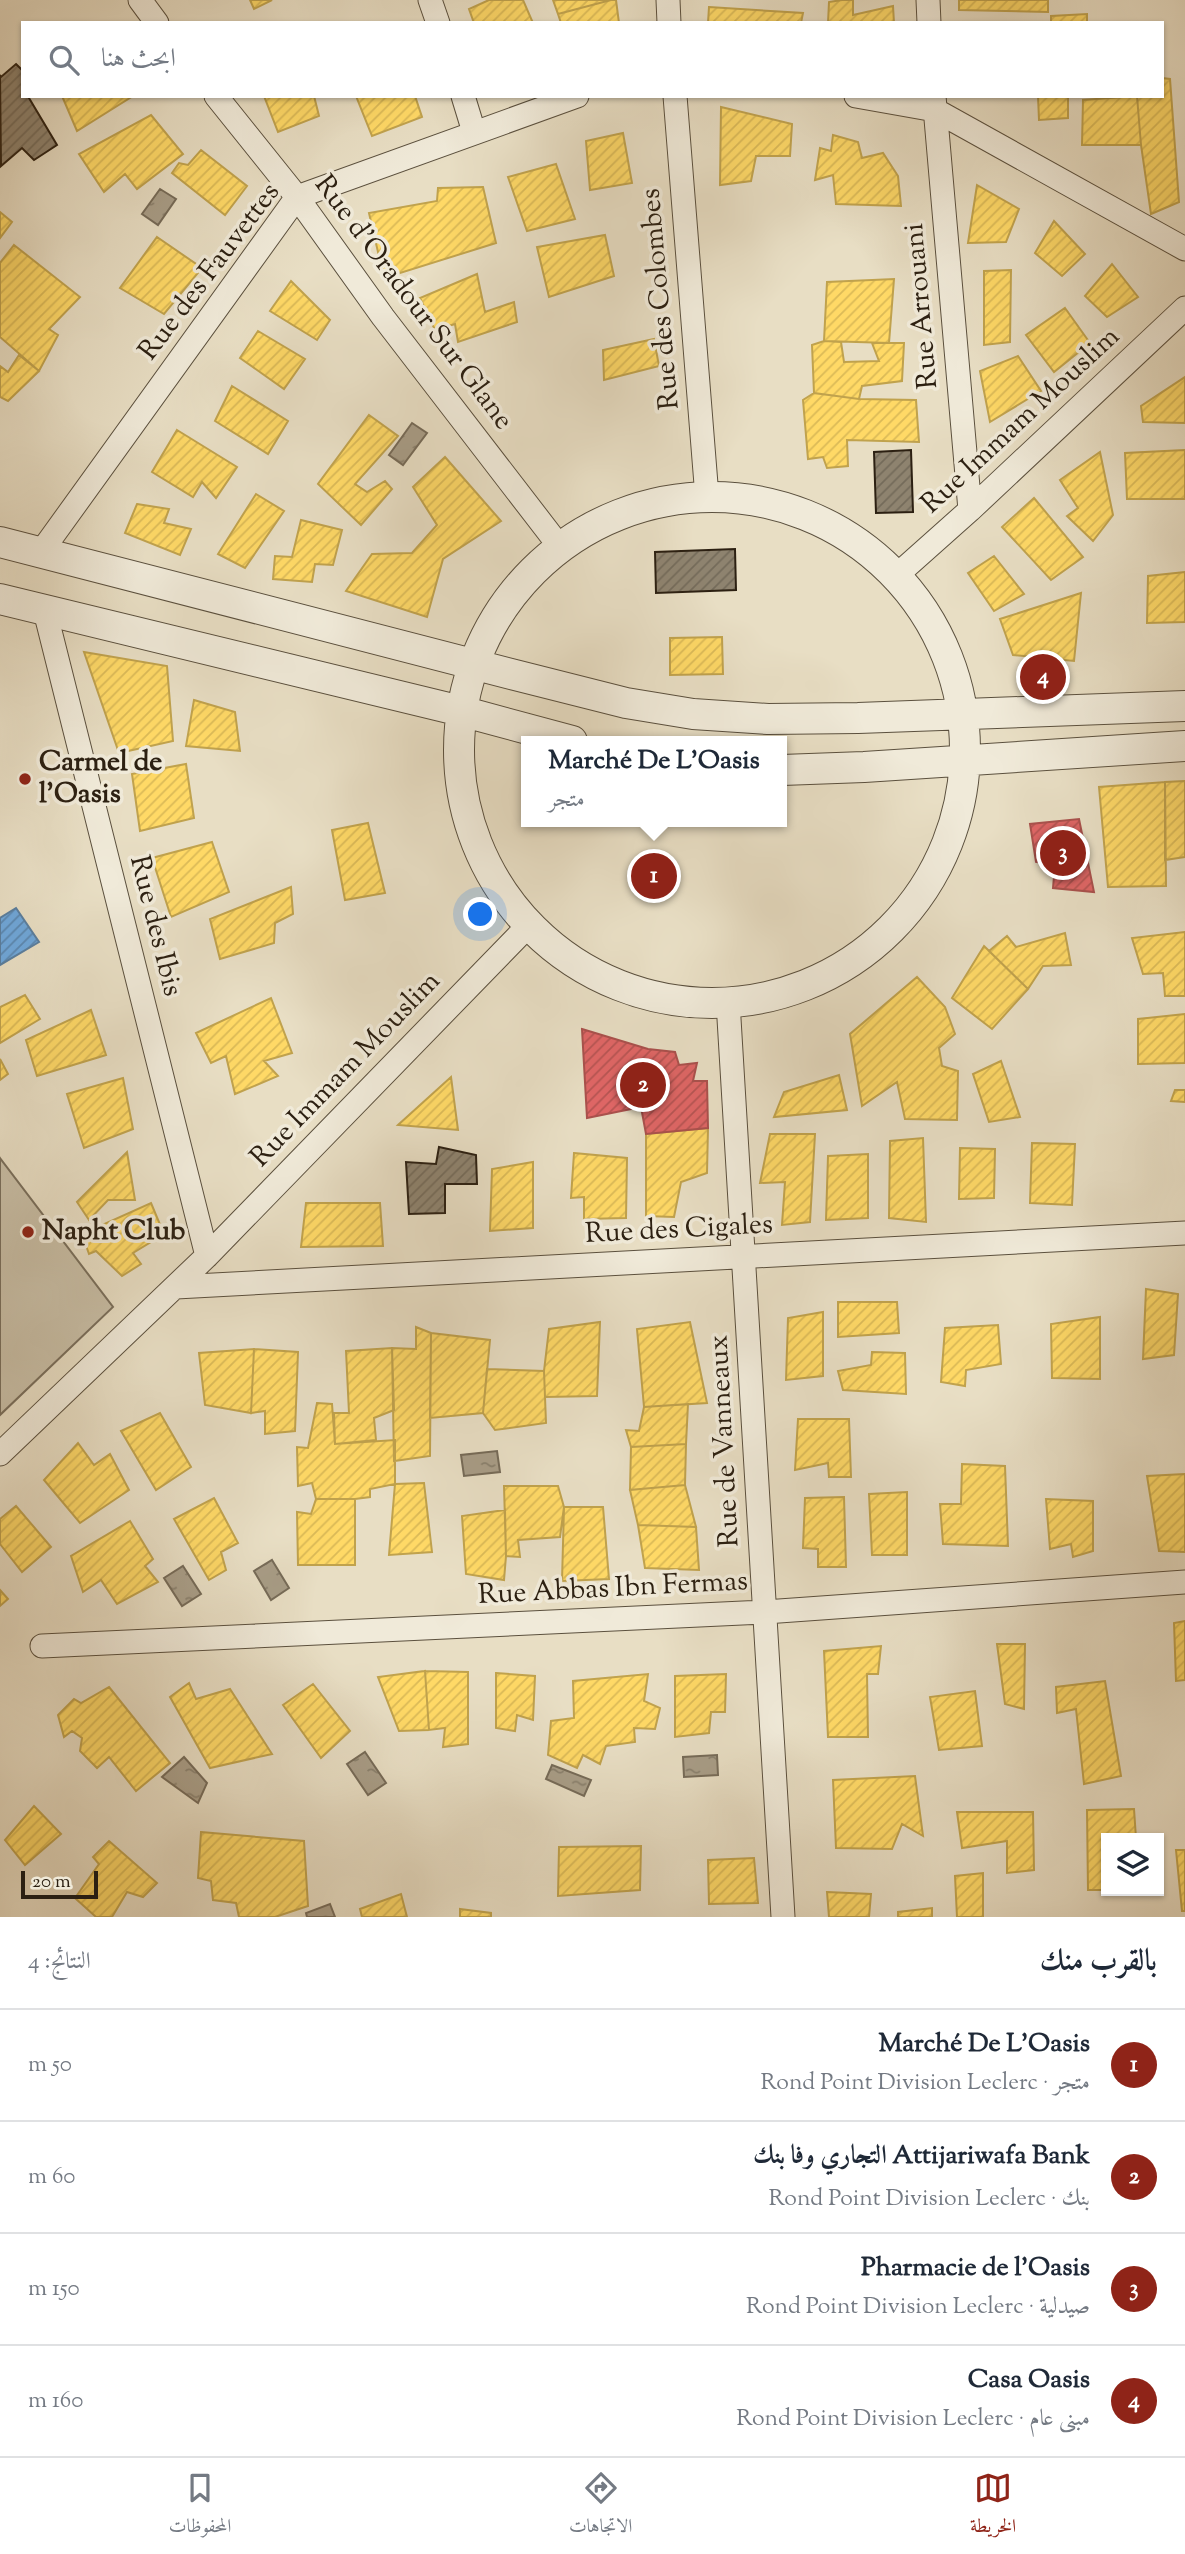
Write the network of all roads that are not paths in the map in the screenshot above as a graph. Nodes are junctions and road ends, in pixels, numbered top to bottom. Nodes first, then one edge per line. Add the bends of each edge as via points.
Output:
1 (140, 0) edge
2 (430, 0) edge
3 (668, 0) edge
4 (928, 0) edge
5 (156, 21) edge
6 (437, 21) edge
7 (669, 21) edge
8 (929, 21) edge
9 (218, 98) edge
10 (464, 98) edge
11 (571, 98) edge
12 (675, 98) edge
13 (878, 98) edge
14 (934, 103) edge
15 (474, 132) junction
16 (297, 197) junction
17 (1185, 249) edge
18 (1185, 309) edge
19 (707, 496) junction
20 (971, 510) junction
21 (0, 542) edge
22 (560, 547) junction
23 (41, 552) junction
24 (897, 575) junction
25 (0, 599) edge
26 (45, 611) junction
27 (472, 663) junction
28 (1185, 706) edge
29 (461, 711) junction
30 (963, 715) junction
31 (554, 736) edge
32 (1185, 746) edge
33 (966, 761) junction
34 (787, 769) edge
35 (528, 926) junction
36 (728, 1002) junction
37 (1185, 1233) edge
38 (207, 1256) junction
39 (744, 1256) junction
40 (176, 1287) junction
41 (0, 1454) edge
42 (1185, 1582) edge
43 (765, 1612) junction
44 (42, 1646) dead end
45 (783, 1917) edge

1 - 5 street
2 - 6 street
3 - 7 street
4 - 8 street
9 - 16 street, Rue d'Oradour Sur Glane
10 - 15 street
11 - 15 street, Rue des Fauvettes
12 - 19 street, Rue des Colombes
13 - 14 street
14 - 17 street
14 - 20 street, Rue Arrouani
15 - 16 street, Rue des Fauvettes
16 - 22 street, Rue d'Oradour Sur Glane
16 - 23 street, Rue des Fauvettes
18 - 20 street, Rue Immam Mouslim
19 - 22 street via 638,507
19 - 24 street via 756,500 818,519 873,553
20 - 24 street, Rue Immam Mouslim
21 - 23 street
22 - 27 street via 509,597
23 - 27 street
24 - 30 street via 943,644
25 - 26 street
26 - 29 street
26 - 38 street, Rue des Ibis
27 - 29 street
27 - 30 street via 626,703 693,714 768,719
28 - 30 street
29 - 31 street
29 - 35 street via 457,754 472,836 490,875
30 - 33 street
32 - 33 street
33 - 34 street
33 - 36 street via 949,840 934,872 893,927 839,969 808,984
35 - 36 street via 569,961 628,990 681,1001
35 - 38 street, Rue Immam Mouslim
36 - 39 street, Rue de Vanneaux
37 - 39 street, Rue des Cigales
38 - 40 street, Rue Immam Mouslim
39 - 40 street, Rue des Cigales
39 - 43 street, Rue de Vanneaux
40 - 41 street, Rue Immam Mouslim
42 - 43 street, Rue Abbas Ibn Fermas
43 - 44 street, Rue Abbas Ibn Fermas
43 - 45 street, Rue de Vanneaux

